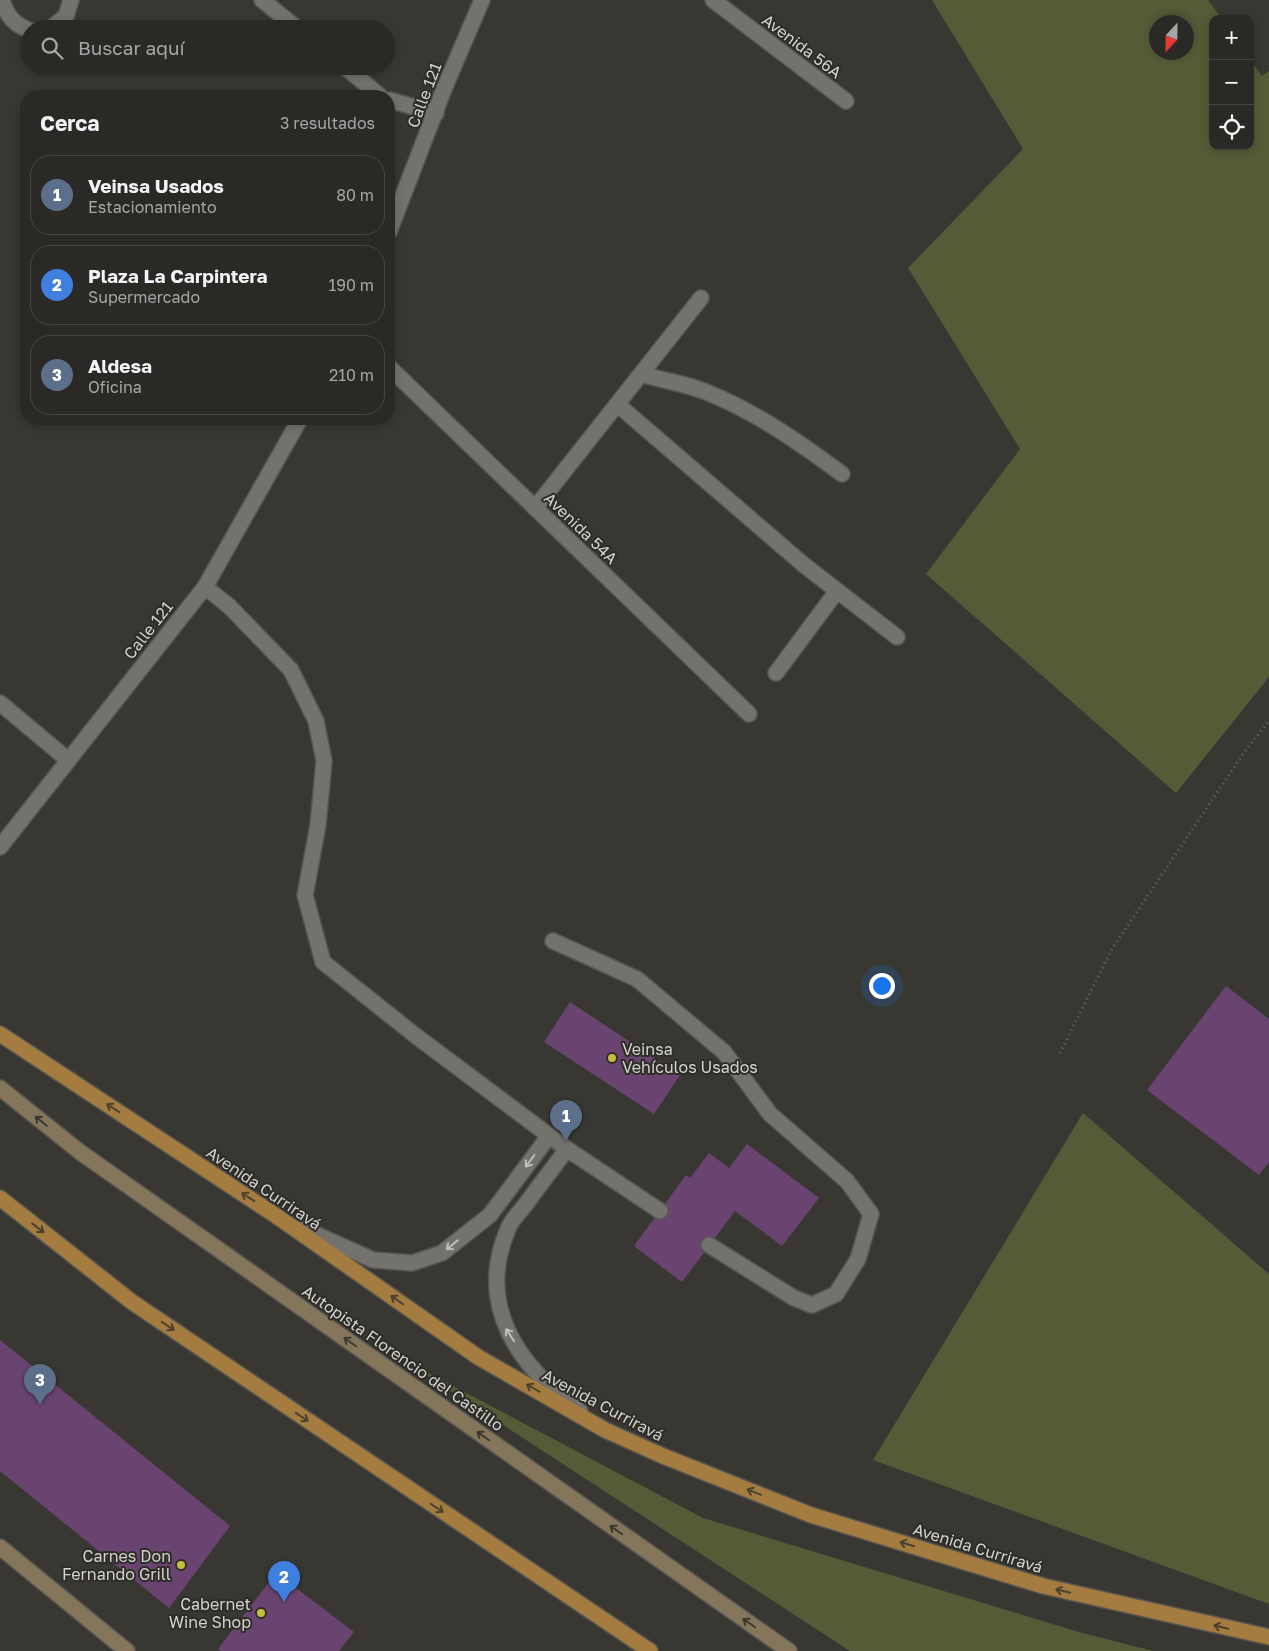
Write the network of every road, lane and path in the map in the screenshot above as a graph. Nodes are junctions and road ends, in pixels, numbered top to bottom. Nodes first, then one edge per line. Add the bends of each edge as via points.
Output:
1 (2, 0) edge
2 (72, 0) edge
3 (262, 0) edge
4 (482, 0) edge
5 (713, 0) edge
6 (61, 20) edge
7 (287, 20) edge
8 (20, 27) edge
9 (355, 75) edge
10 (373, 90) edge
11 (846, 101) dead end
12 (395, 102) edge
13 (436, 113) junction
14 (395, 217) edge
15 (701, 298) dead end
16 (395, 374) edge
17 (641, 374) junction
18 (617, 404) junction
19 (297, 425) edge
20 (842, 474) dead end
21 (535, 508) junction
22 (205, 587) junction
23 (837, 591) junction
24 (897, 637) dead end
25 (776, 672) dead end
26 (0, 703) edge
27 (748, 714) dead end
28 (1269, 721) edge
29 (68, 760) junction
30 (0, 847) edge
31 (553, 941) dead end
32 (0, 1034) edge
33 (1060, 1052) dead end
34 (0, 1088) edge
35 (549, 1136) junction
36 (567, 1149) junction
37 (0, 1198) edge
38 (660, 1211) dead end
39 (276, 1215) junction
40 (709, 1245) dead end
41 (606, 1430) junction
42 (0, 1547) edge
43 (1269, 1637) edge
44 (127, 1651) edge
45 (650, 1651) edge
46 (789, 1651) edge

1 - 8 street via 11,20
2 - 6 street
3 - 7 street
4 - 13 street, Calle 121
5 - 11 street, Avenida 56A
9 - 10 street
12 - 13 street
13 - 14 street, Calle 121
15 - 17 street
16 - 21 street, Avenida 54A
17 - 18 street
17 - 20 street via 709,393 756,414
18 - 21 street
18 - 23 street
19 - 22 street, Calle 121
21 - 27 street, Avenida 54A
22 - 29 street, Calle 121
22 - 35 street via 229,606 291,670 316,721 324,761 318,825 305,895 323,962
23 - 24 street
23 - 25 street
26 - 29 street
28 - 33 path via 1245,751 1112,948
29 - 30 street, Calle 121
31 - 40 street via 637,979 724,1052 770,1114 848,1182 871,1214 858,1259 836,1294 812,1305 794,1298
39 -> 32 highway, Avenida Curriravá
46 -> 34 main road, Autopista Florencio del Castillo via 80,1152
35 - 36 street
35 -> 39 street via 490,1215 442,1253 412,1263 374,1260
36 - 38 street
41 -> 36 street via 534,1371 506,1329 496,1298 496,1270 508,1228
37 -> 45 highway via 132,1302
41 -> 39 highway, Avenida Curriravá via 478,1357
43 -> 41 highway, Avenida Curriravá via 1043,1586 811,1515 662,1456
42 - 44 main road

